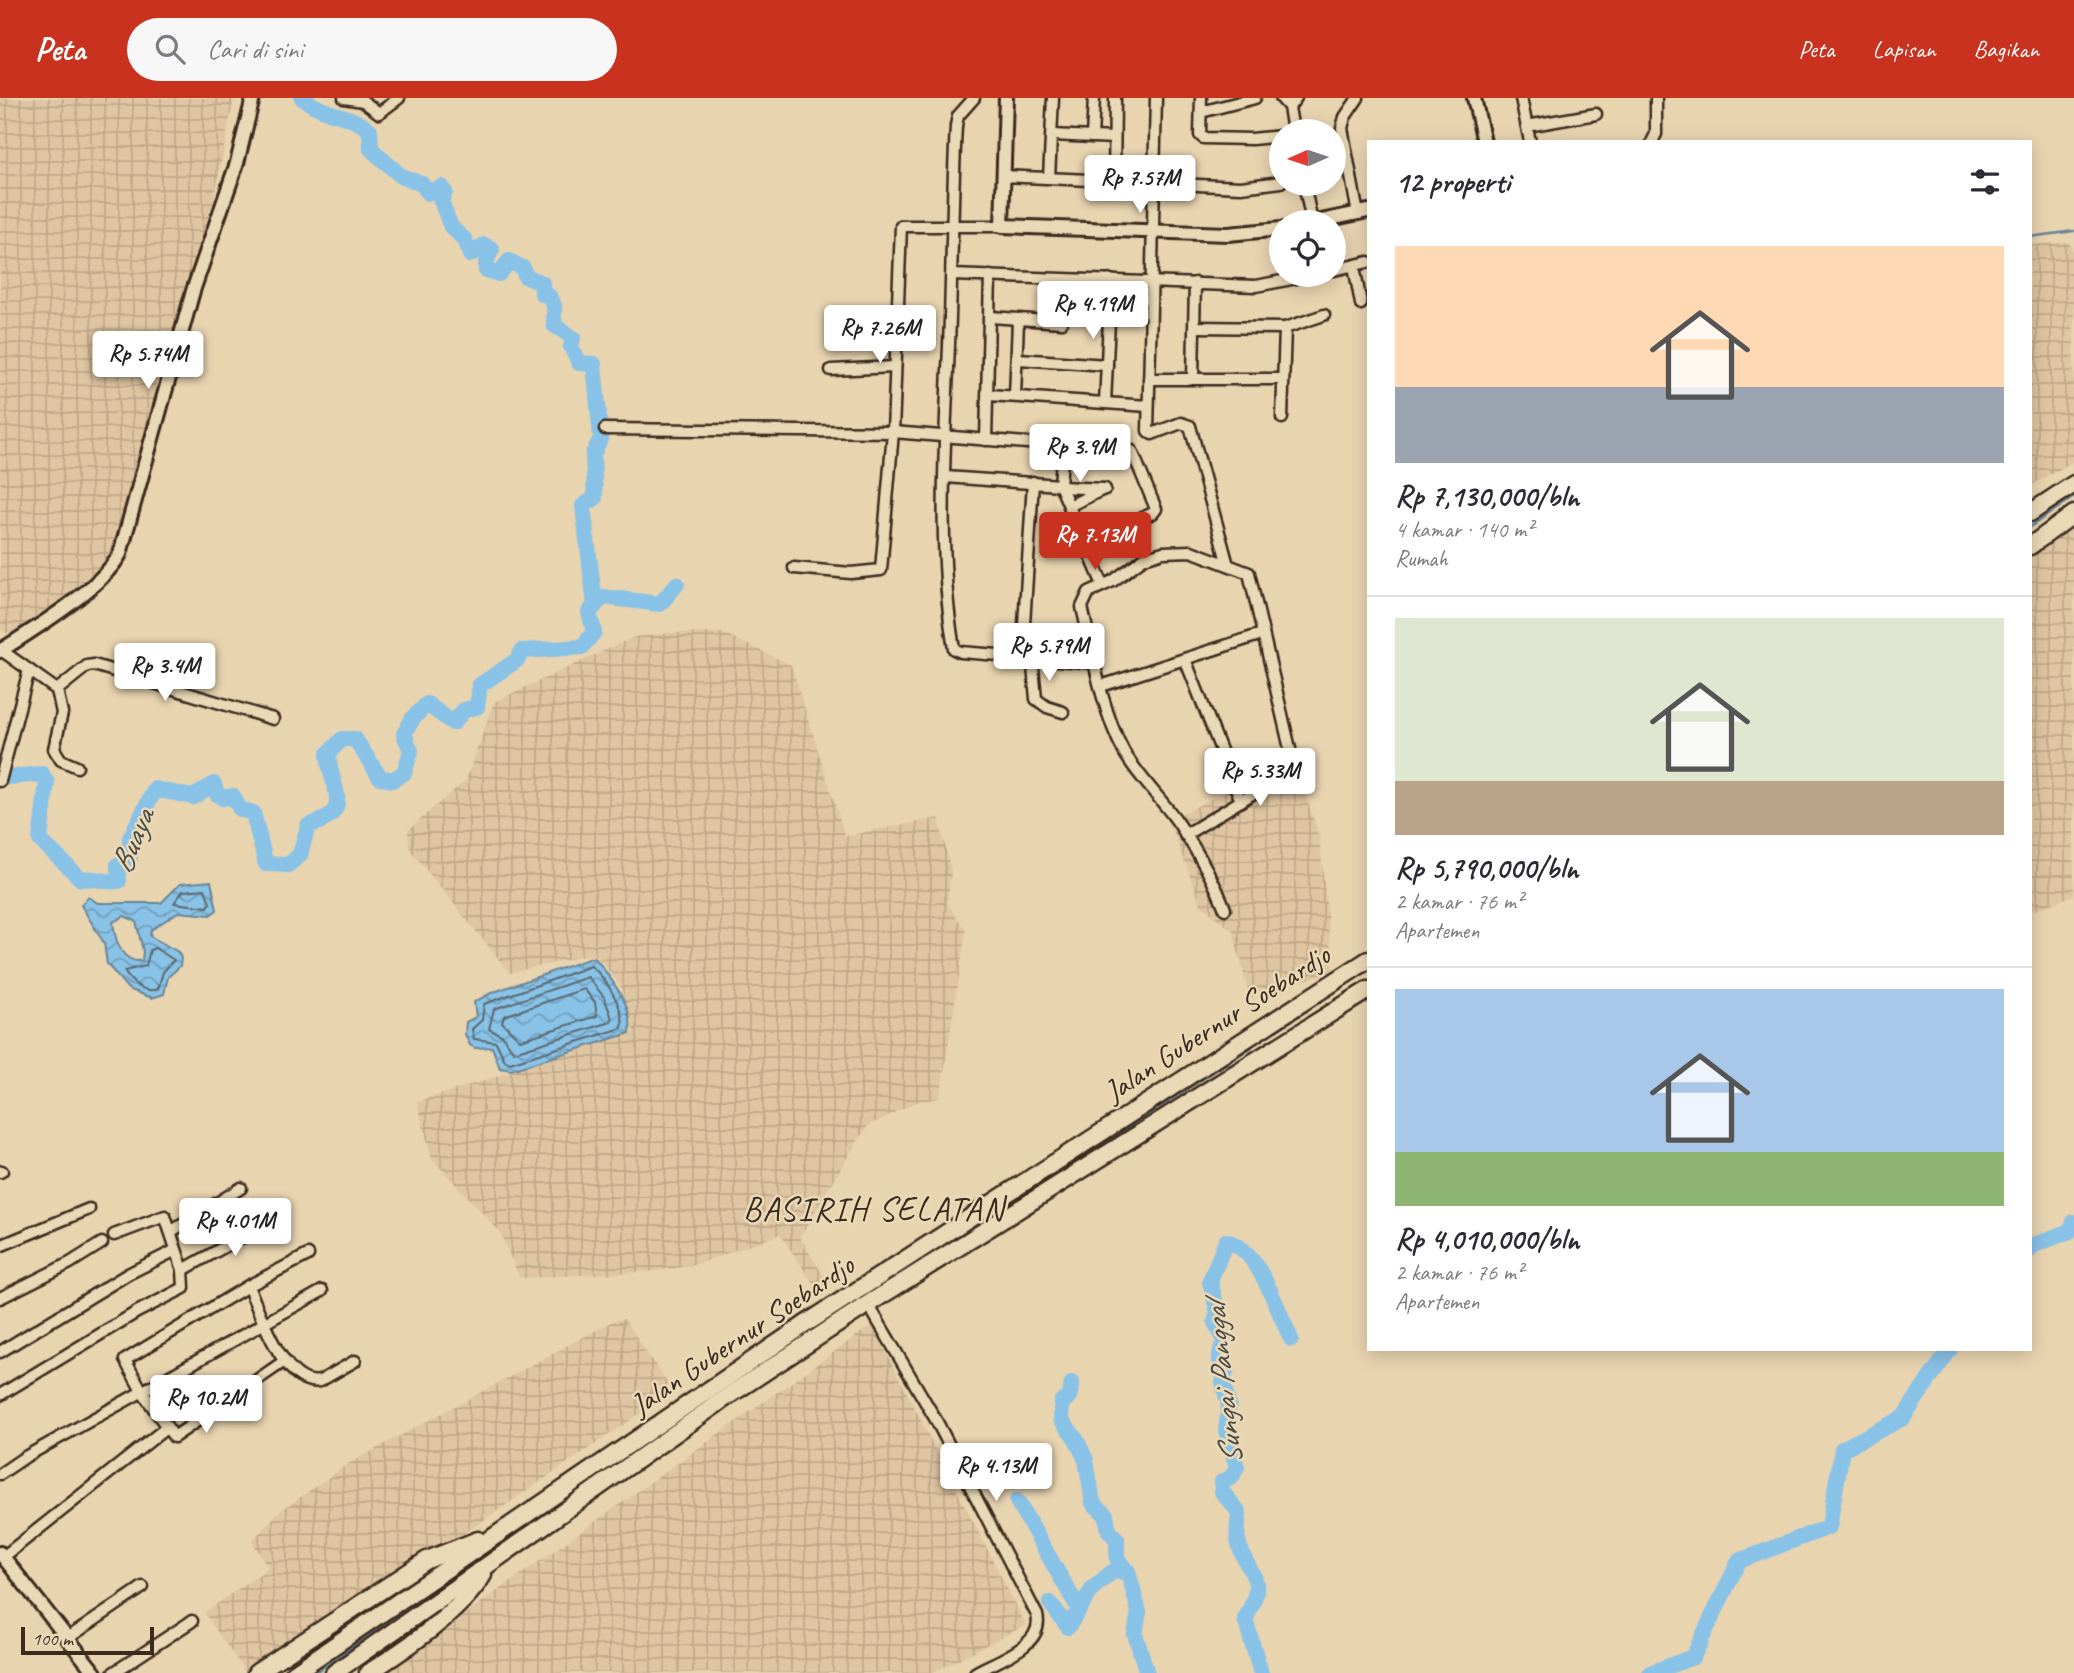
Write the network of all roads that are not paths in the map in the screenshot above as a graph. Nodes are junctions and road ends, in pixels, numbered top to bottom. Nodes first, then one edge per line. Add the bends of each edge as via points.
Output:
1 (253, 98) edge
2 (344, 98) edge
3 (399, 98) edge
4 (961, 98) edge
5 (974, 98) edge
6 (1006, 98) edge
7 (1053, 98) edge
8 (1094, 98) edge
9 (1115, 98) edge
10 (1157, 98) edge
11 (1201, 98) edge
12 (1255, 98) edge
13 (1281, 98) edge
14 (1296, 98) edge
15 (1358, 98) edge
16 (1474, 98) edge
17 (1521, 98) edge
18 (1656, 98) edge
19 (1289, 107) junction
20 (962, 112) junction
21 (1200, 112) junction
22 (1596, 114) dead end
23 (1291, 119) edge
24 (1527, 125) junction
25 (1052, 135) junction
26 (1092, 137) junction
27 (1269, 137) edge
28 (1114, 138) junction
29 (1484, 140) edge
30 (1530, 140) edge
31 (1653, 140) edge
32 (1003, 177) junction
33 (1049, 178) junction
34 (1114, 181) junction
35 (1153, 183) junction
36 (1269, 184) edge
37 (1363, 212) edge
38 (951, 226) junction
39 (1002, 226) junction
40 (1269, 230) edge
41 (1151, 232) junction
42 (1367, 262) edge
43 (1354, 265) junction
44 (1346, 267) edge
45 (952, 275) junction
46 (990, 276) junction
47 (1111, 280) junction
48 (1151, 282) junction
49 (1195, 283) junction
50 (1269, 285) edge
51 (1361, 304) dead end
52 (1324, 315) dead end
53 (991, 317) junction
54 (1018, 321) junction
55 (1062, 322) dead end
56 (1195, 327) junction
57 (1284, 328) junction
58 (1018, 359) junction
59 (1107, 365) junction
60 (895, 367) junction
61 (831, 370) dead end
62 (1193, 377) junction
63 (1149, 379) junction
64 (1281, 379) junction
65 (989, 395) junction
66 (1015, 396) junction
67 (1105, 403) junction
68 (1148, 406) junction
69 (1282, 418) dead end
70 (605, 429) dead end
71 (893, 432) junction
72 (946, 437) junction
73 (986, 440) junction
74 (1063, 446) junction
75 (945, 477) junction
76 (1033, 482) junction
77 (2074, 484) edge
78 (1060, 486) junction
79 (1069, 506) junction
80 (2032, 512) edge
81 (2074, 514) edge
82 (1084, 544) junction
83 (2032, 545) edge
84 (1228, 565) junction
85 (794, 568) dead end
86 (1103, 585) junction
87 (1262, 634) junction
88 (0, 650) edge
89 (1027, 656) junction
90 (1185, 659) junction
91 (1096, 663) junction
92 (29, 670) junction
93 (1101, 686) junction
94 (57, 690) junction
95 (1063, 712) dead end
96 (273, 719) dead end
97 (77, 767) dead end
98 (0, 780) edge
99 (1241, 802) junction
100 (1185, 835) junction
101 (1226, 909) dead end
102 (1367, 961) edge
103 (1367, 991) edge
104 (1256, 1032) junction
105 (1270, 1053) junction
106 (241, 1188) dead end
107 (218, 1203) junction
108 (89, 1209) dead end
109 (272, 1220) dead end
110 (172, 1231) junction
111 (114, 1235) dead end
112 (241, 1238) junction
113 (102, 1243) dead end
114 (0, 1246) edge
115 (176, 1250) junction
116 (307, 1255) dead end
117 (183, 1270) junction
118 (248, 1286) junction
119 (322, 1291) dead end
120 (0, 1298) edge
121 (869, 1304) junction
122 (265, 1322) junction
123 (0, 1352) edge
124 (355, 1361) dead end
125 (283, 1362) junction
126 (2, 1390) edge
127 (143, 1393) junction
128 (166, 1428) junction
129 (0, 1474) edge
130 (492, 1536) junction
131 (2, 1555) edge
132 (488, 1567) junction
133 (143, 1587) dead end
134 (365, 1601) junction
135 (375, 1617) junction
136 (192, 1620) dead end
137 (68, 1638) junction
138 (95, 1673) edge
139 (113, 1673) edge
140 (256, 1673) edge
141 (295, 1673) edge
142 (334, 1673) edge
143 (368, 1673) edge
144 (975, 1673) edge

1 - 88 street via 237,163 193,291 120,554 77,597
2 - 3 street via 363,101 379,113
4 - 20 street
5 - 20 street
6 - 32 street
7 - 25 street
8 - 26 street
9 - 28 street
10 - 35 street
11 - 21 street
12 - 21 street
13 - 19 street
14 - 19 street
15 - 37 street via 1342,128
16 - 29 street
17 - 24 street
18 - 31 street
19 - 23 street
20 - 38 street via 956,126
21 - 27 street via 1203,138
22 - 24 street
24 - 30 street
25 - 26 street
25 - 33 street
26 - 28 street
28 - 34 street
32 - 33 street
32 - 39 street
33 - 34 street
34 - 35 street
35 - 36 street
35 - 41 street
38 - 39 street
38 - 45 street
38 - 60 street via 901,226
39 - 41 street
40 - 41 street
41 - 48 street
42 - 43 street
43 - 44 street
43 - 51 street
45 - 46 street
45 - 72 street
46 - 47 street
46 - 53 street
47 - 48 street
47 - 59 street
48 - 49 street
48 - 63 street
49 - 50 street
49 - 56 street
52 - 57 street
53 - 54 street
53 - 65 street
54 - 55 street
54 - 58 street
56 - 57 street
56 - 62 street
57 - 64 street
58 - 59 street
58 - 66 street
59 - 67 street
60 - 61 street
60 - 71 street
62 - 63 street
62 - 64 street
63 - 68 street
64 - 69 street
65 - 66 street
65 - 73 street
66 - 67 street
67 - 68 street
68 - 84 street via 1150,433 1181,423 1190,426
70 - 71 street
71 - 72 street
71 - 85 street via 881,570 851,573
72 - 73 street
72 - 75 street
73 - 74 street
74 - 78 street
74 - 82 street via 1132,451 1156,509
75 - 76 street
75 - 89 street via 944,562 954,649
76 - 78 street
76 - 89 street
77 - 80 highway
78 - 79 street
78 - 79 street via 1105,489
79 - 82 street
81 - 83 highway
82 - 86 street
84 - 86 street via 1191,551 1163,552 1144,558
84 - 87 street via 1245,570 1252,580
86 - 91 street via 1083,601
87 - 90 street
87 - 99 street via 1291,765
88 - 92 street
89 - 91 street
89 - 95 street via 1036,699
90 - 93 street
90 - 99 street
91 - 93 street
92 - 94 street
92 - 98 street
93 - 100 street via 1126,755
94 - 96 street via 90,665
94 - 97 street via 62,713 54,749 61,760
99 - 100 street
100 - 101 street
102 - 104 highway, Jalan Gubernur Soebardjo
103 - 105 highway, Jalan Gubernur Soebardjo
104 - 105 highway
104 - 130 highway, Jalan Gubernur Soebardjo via 891,1267
105 - 121 highway, Jalan Gubernur Soebardjo
106 - 107 street
107 - 110 street
107 - 112 street
108 - 114 street
109 - 112 street
110 - 111 street via 162,1215
110 - 115 street
112 - 117 street
113 - 120 street
115 - 117 street
115 - 123 street
116 - 118 street
117 - 126 street via 184,1288
118 - 122 street
118 - 127 street via 127,1357 125,1362
119 - 122 street
121 - 132 highway, Jalan Gubernur Soebardjo via 731,1394
121 - 144 street via 936,1420 1037,1615 1039,1629 1033,1640
122 - 125 street
122 - 127 street
124 - 125 street via 316,1382 299,1377
125 - 128 street via 174,1437
127 - 128 street
127 - 129 street
128 - 131 street
130 - 134 highway via 442,1552
130 - 135 highway, Jalan Gubernur Soebardjo
131 - 137 street
132 - 142 highway, Jalan Gubernur Soebardjo
132 - 143 highway via 457,1605
133 - 137 street
134 - 135 highway
134 - 140 highway
135 - 141 highway, Jalan Gubernur Soebardjo
136 - 139 street
137 - 138 street

